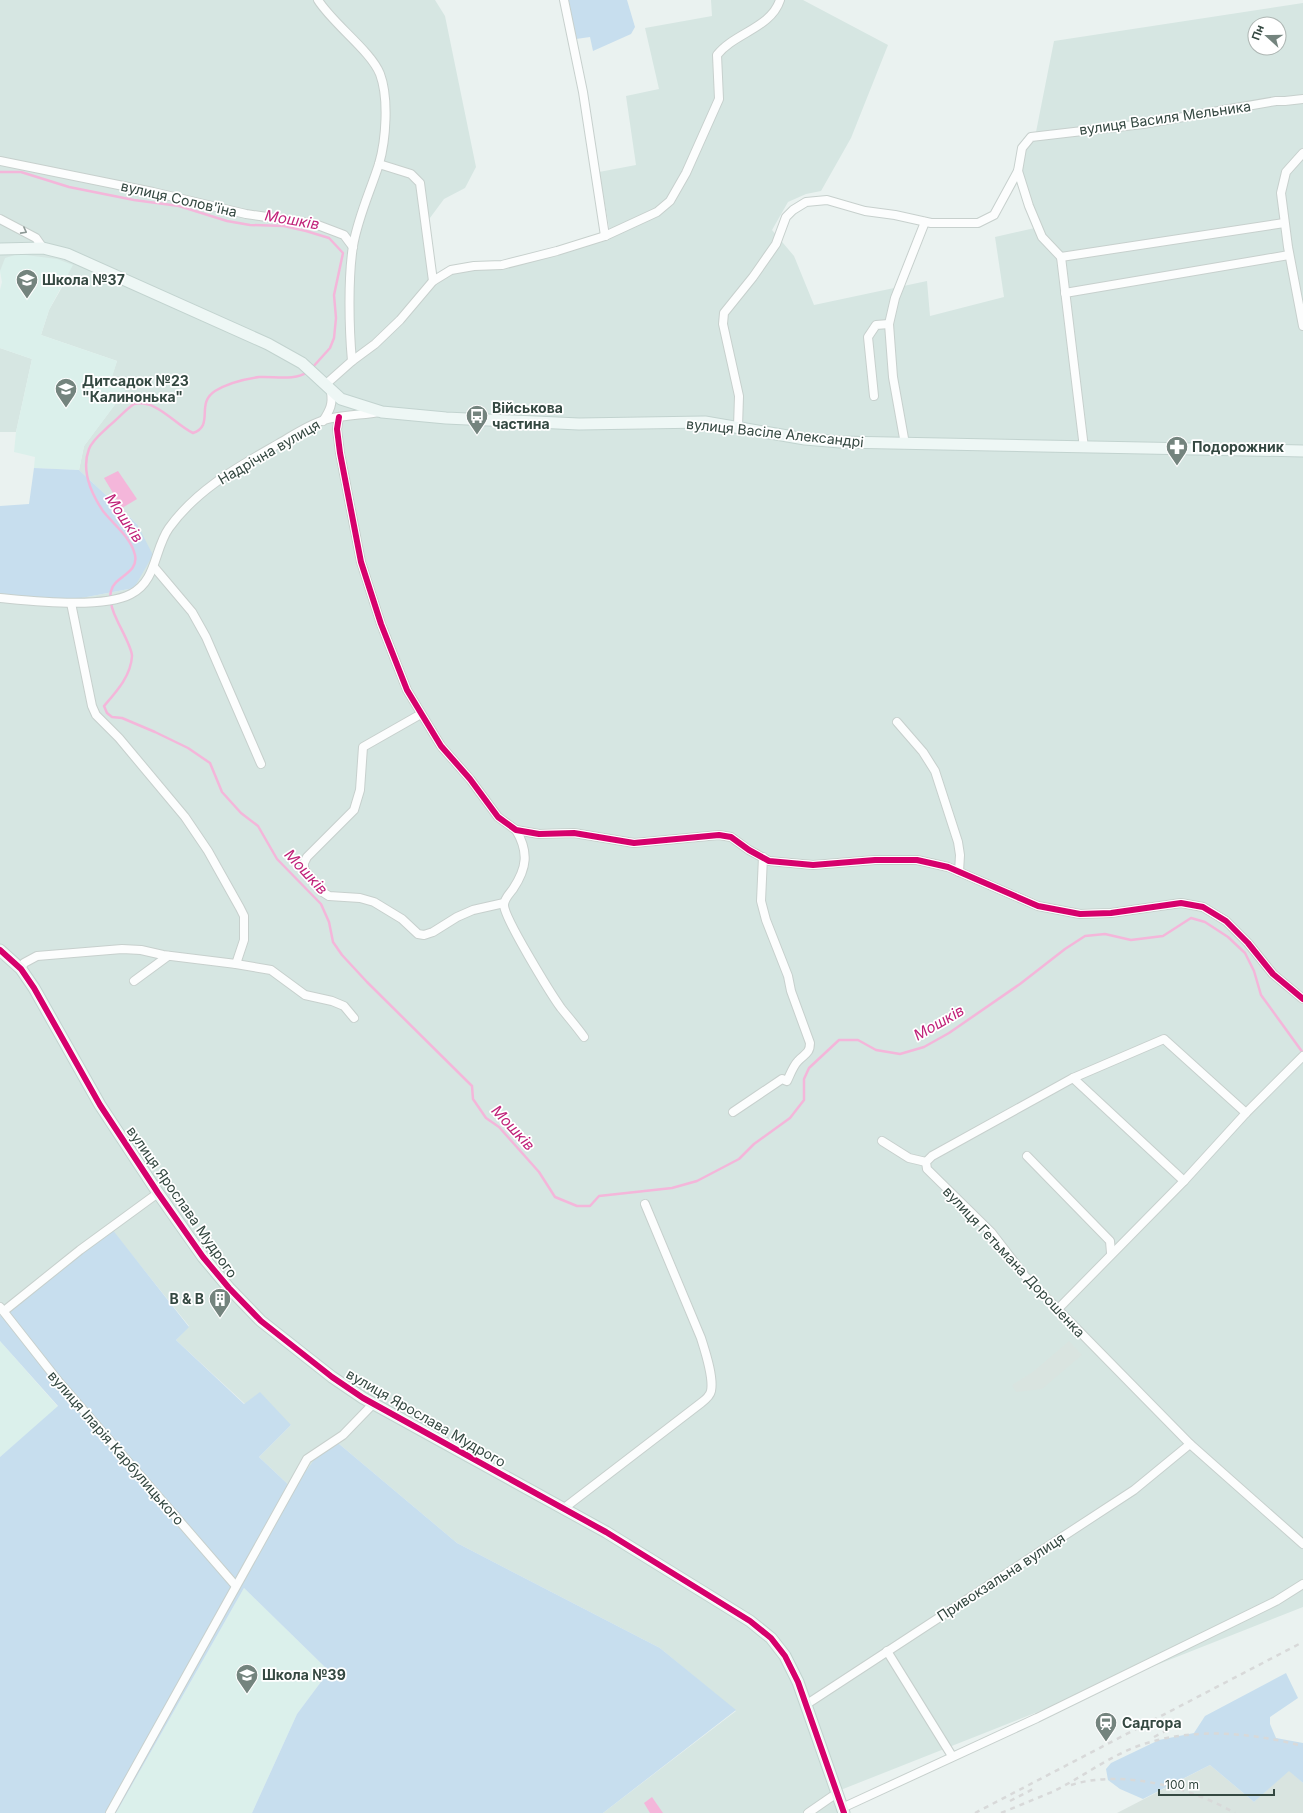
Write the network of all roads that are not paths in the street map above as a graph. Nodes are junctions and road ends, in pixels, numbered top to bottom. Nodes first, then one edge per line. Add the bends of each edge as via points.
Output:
1 (318, 0) edge
2 (564, 0) edge
3 (780, 0) edge
4 (1303, 98) edge
5 (1303, 153) edge
6 (0, 161) edge
7 (379, 164) junction
8 (1018, 171) junction
9 (0, 219) edge
10 (925, 222) junction
11 (1284, 223) junction
12 (605, 236) junction
13 (353, 246) junction
14 (43, 248) junction
15 (0, 249) edge
16 (1289, 255) junction
17 (1061, 257) junction
18 (433, 281) junction
19 (1065, 292) junction
20 (889, 324) junction
21 (1303, 326) edge
22 (352, 361) junction
23 (328, 388) junction
24 (874, 396) dead end
25 (382, 412) junction
26 (338, 417) junction
27 (323, 420) junction
28 (738, 428) junction
29 (905, 444) junction
30 (1084, 448) junction
31 (1303, 451) edge
32 (154, 567) junction
33 (0, 598) edge
34 (71, 603) junction
35 (421, 714) junction
36 (897, 722) dead end
37 (261, 764) dead end
38 (516, 830) junction
39 (763, 857) junction
40 (959, 872) junction
41 (504, 903) junction
42 (0, 951) edge
43 (168, 956) junction
44 (236, 964) junction
45 (21, 969) junction
46 (134, 981) dead end
47 (1303, 999) edge
48 (354, 1018) dead end
49 (584, 1037) dead end
50 (1301, 1057) edge
51 (1073, 1078) junction
52 (733, 1112) dead end
53 (1246, 1112) junction
54 (882, 1142) dead end
55 (1027, 1156) dead end
56 (926, 1162) junction
57 (1184, 1181) junction
58 (158, 1193) junction
59 (645, 1204) dead end
60 (1111, 1252) junction
61 (2, 1309) edge
62 (1058, 1309) junction
63 (373, 1404) junction
64 (1190, 1444) junction
65 (563, 1509) junction
66 (1303, 1544) edge
67 (1303, 1584) edge
68 (235, 1585) junction
69 (887, 1651) junction
70 (807, 1704) junction
71 (952, 1756) junction
72 (837, 1793) junction
73 (843, 1810) edge
74 (110, 1813) edge
75 (808, 1813) edge

1 - 7 street via 379,73 386,93 384,134
2 - 12 street via 583,92
3 - 12 street via 777,9 717,55 719,99 686,173 670,201 657,212
4 - 8 street, вулиця Василя Мельника via 1276,100 1143,124 1040,135 1028,139 1022,148
5 - 11 street via 1286,172 1282,187
6 - 13 street, вулиця Солов'їна via 246,214 315,224 344,235
7 - 13 street via 363,207
7 - 18 street via 411,174 420,182
8 - 10 street via 994,215 978,223
8 - 17 street via 1028,206 1042,237
9 -> 14 street via 36,238
10 - 20 street via 895,298
10 - 28 street via 865,211 827,200 806,202 786,217 776,244 724,313 723,324 739,396
11 - 16 street
11 - 17 street
12 - 18 street via 502,265 451,270
13 - 22 street via 350,300
14 - 15 main road, вулиця Васіле Александрі
14 - 23 main road, вулиця Васіле Александрі via 67,254 268,344 302,363
16 - 19 street
16 - 21 street
17 - 19 street
18 - 22 street via 400,320 375,344
19 - 30 street
20 - 24 street via 876,326 868,337
20 - 29 street via 893,377
22 - 23 street
23 - 25 main road, вулиця Васіле Александрі via 352,403
23 - 27 street via 332,401
25 - 26 street, Надрічна вулиця
25 - 28 main road, вулиця Васіле Александрі via 489,421 579,424 705,422
26 - 27 street, Надрічна вулиця
26 - 35 street via 340,453 361,562 381,624 407,690
27 - 32 street, Надрічна вулиця via 226,474 203,492 182,511 168,530 159,548
28 - 29 main road, вулиця Васіле Александрі via 812,439
29 - 30 main road, вулиця Васіле Александрі
30 - 31 main road, вулиця Васіле Александрі
32 - 34 street, Надрічна вулиця via 139,590 119,600
32 - 37 street via 192,612 206,637
33 - 34 street, Надрічна вулиця
34 - 44 street via 96,715 119,738 185,817 208,851 244,916 244,940
35 - 38 street via 441,746 498,817
35 - 41 street via 363,747 360,790 354,810 307,857 304,869 328,896 360,898 374,902 402,919 418,934 433,932 473,910
36 - 40 street via 923,752 935,771 958,842
38 - 39 street via 539,834 574,834 634,843 719,835 731,837
38 - 41 street via 523,842 526,856 523,870
39 - 40 street via 769,861 814,865 875,860 917,860
39 - 52 street via 761,901 788,976 810,1049 797,1061 788,1081 782,1079
40 - 47 street via 1038,906 1080,914 1111,913 1181,904 1203,907 1226,921 1273,974
41 - 49 street via 509,921 527,952 560,1007
42 - 45 main road, вулиця Ярослава Мудрого
43 - 44 street
43 - 45 street via 122,949 37,956
43 - 46 street
44 - 48 street via 271,970 305,995 344,1006
45 - 58 main road, вулиця Ярослава Мудрого via 53,1020 100,1105
50 - 53 street
51 - 53 street via 1164,1039
51 - 56 street via 932,1156
51 - 57 street
53 - 57 street
54 - 56 street via 909,1158
55 - 60 street via 1110,1241
56 - 62 street, вулиця Гетьмана Дорошенка via 926,1169 991,1232 1025,1276
57 - 60 street
58 - 61 street
58 - 63 main road, вулиця Ярослава Мудрого via 216,1273 261,1321 332,1377
59 - 65 street via 701,1338 711,1392 701,1403
60 - 62 street
61 - 68 street, вулиця Іларія Карбулицького via 59,1382
62 - 64 street, вулиця Гетьмана Дорошенка
63 - 65 main road, вулиця Ярослава Мудрого
63 - 68 street via 343,1435 307,1459
64 - 66 street, вулиця Гетьмана Дорошенка
64 - 69 street, Привокзальна вулиця via 1134,1490
65 - 70 main road, вулиця Ярослава Мудрого via 606,1532 750,1621 771,1638 785,1656
67 - 71 street via 1276,1601 1037,1718
68 - 74 street
69 - 70 street, Привокзальна вулиця
69 - 71 street
70 - 72 main road, вулиця Ярослава Мудрого
71 - 73 street
72 - 73 main road, вулиця Ярослава Мудрого
72 - 75 street

